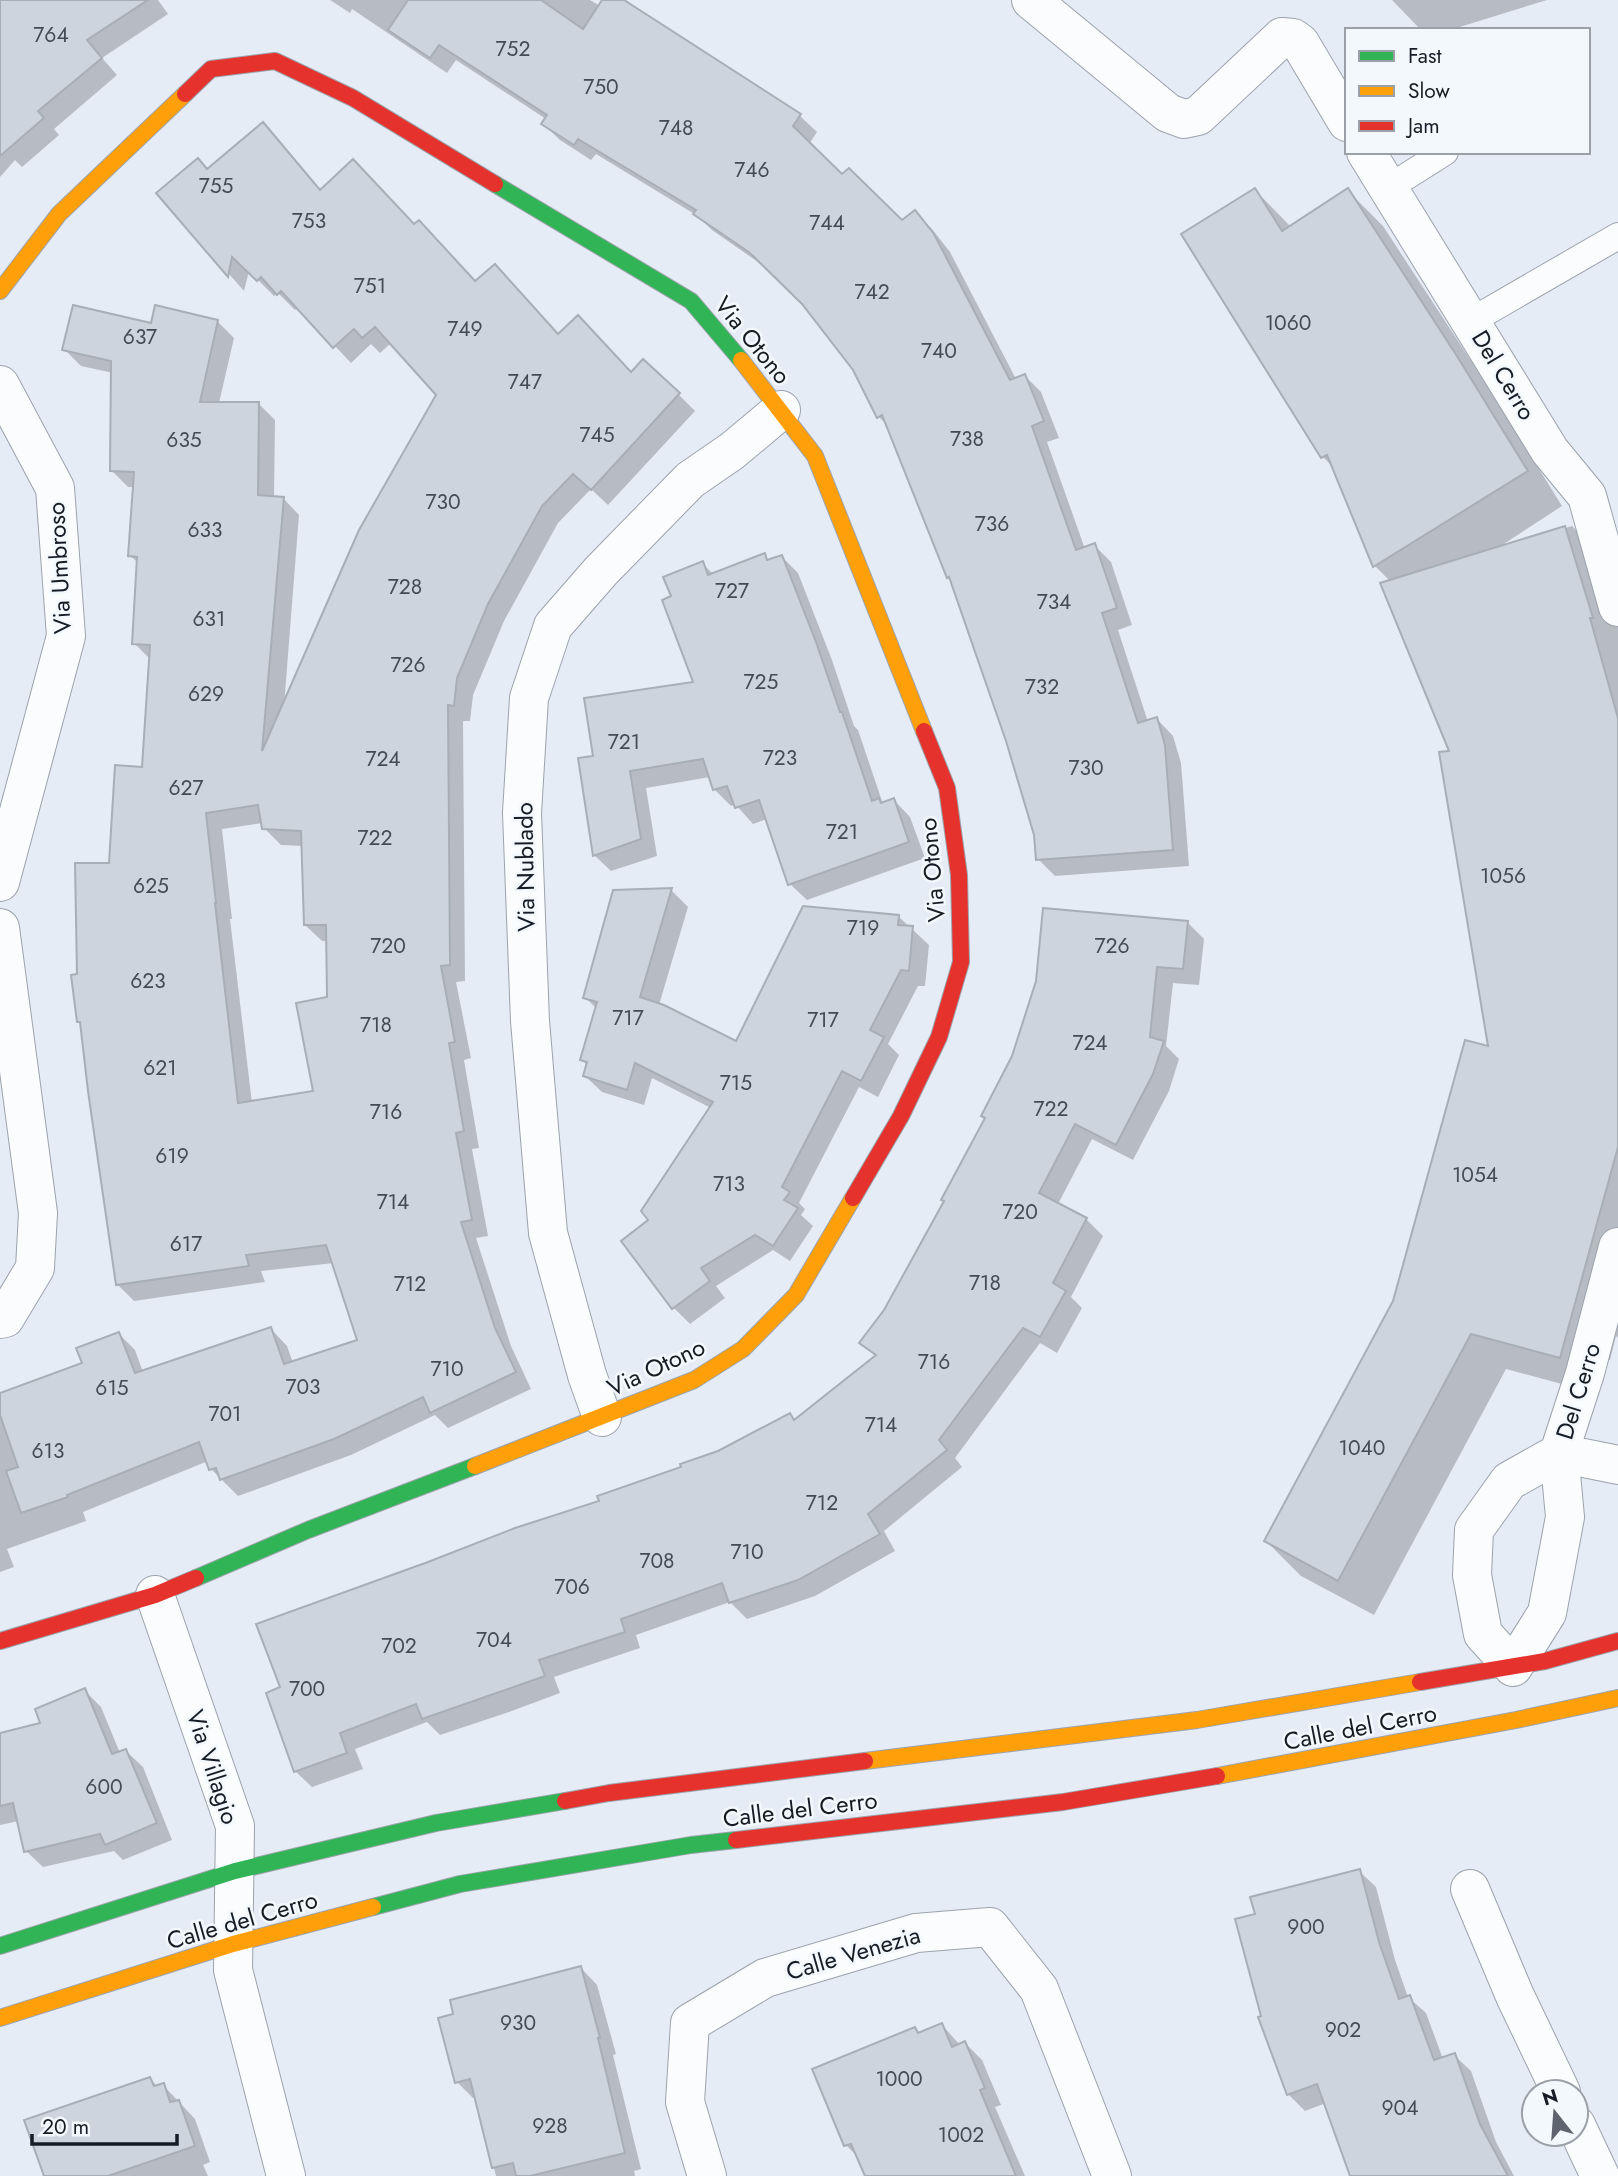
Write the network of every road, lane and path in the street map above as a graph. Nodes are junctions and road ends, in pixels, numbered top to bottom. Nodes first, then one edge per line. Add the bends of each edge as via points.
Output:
1 (1031, 0) edge
2 (1345, 119) edge
3 (1367, 154) edge
4 (1442, 154) edge
5 (1388, 188) junction
6 (1618, 236) edge
7 (0, 291) edge
8 (1471, 321) junction
9 (0, 385) edge
10 (781, 410) junction
11 (1618, 607) edge
12 (0, 882) edge
13 (0, 928) edge
14 (1618, 1247) edge
15 (0, 1319) edge
16 (603, 1417) junction
17 (1559, 1453) junction
18 (1618, 1465) edge
19 (155, 1595) junction
20 (1618, 1641) edge
21 (0, 1642) edge
22 (1513, 1673) junction
23 (1618, 1698) edge
24 (234, 1871) junction
25 (1470, 1889) dead end
26 (233, 1944) junction
27 (0, 1947) edge
28 (0, 2018) edge
29 (1553, 2078) edge
30 (1588, 2148) edge
31 (286, 2176) edge
32 (707, 2176) edge
33 (1112, 2176) edge
34 (1601, 2176) edge

1 - 2 street via 1168,113 1184,119 1198,116 1282,37 1300,43
3 - 5 street, Del Cerro
4 - 5 lane
5 - 8 street, Del Cerro
6 - 8 lane
7 - 10 main road, Via Otono via 59,214 211,69 275,61 353,98 691,301
8 - 11 street, Del Cerro via 1550,451 1587,496
9 - 12 street, Via Umbroso via 55,488 66,636
10 - 16 street, Via Nublado via 690,480 601,570 553,626 529,698 522,813 530,1021 548,1233
10 - 16 main road, Via Otono via 815,456 947,788 959,875 961,962 939,1037 901,1116 796,1295 743,1349 694,1380
13 - 15 street via 38,1213 35,1268 5,1318
14 - 17 street, Del Cerro via 1586,1373
16 - 19 main road, Via Otono via 308,1530
17 - 18 street, Del Cerro
17 - 22 street, Del Cerro via 1565,1517 1547,1613
17 - 22 street, Del Cerro via 1509,1481 1474,1530 1472,1575 1483,1634
19 - 21 main road, Via Otono
19 - 24 street, Via Villagio via 235,1826
20 - 22 main road, Calle del Cerro
22 - 24 main road, Calle del Cerro via 1197,1720 608,1793 436,1823
23 - 26 main road, Calle del Cerro via 1063,1802 691,1845 460,1884
24 - 26 street, Via Villagio
24 - 27 main road, Calle del Cerro
25 - 29 street
26 - 28 main road, Calle del Cerro
26 - 31 street, Via Villagio via 233,1970
30 - 34 street
32 - 33 street, Calle Venezia via 685,2102 690,2023 765,1978 916,1933 990,1927 1039,1989

